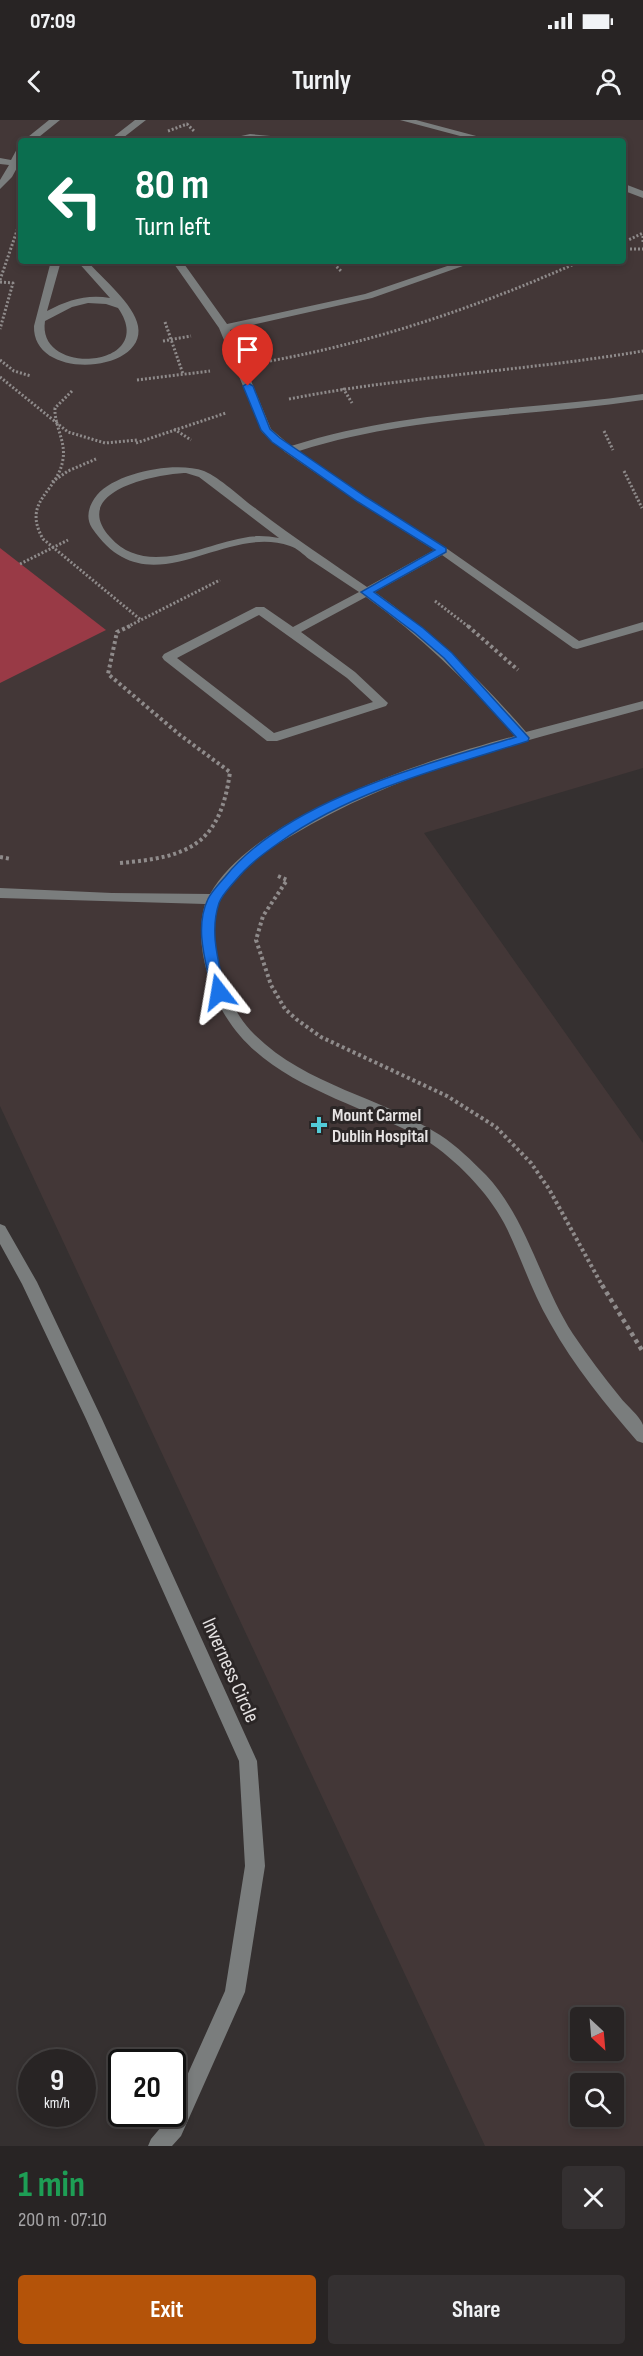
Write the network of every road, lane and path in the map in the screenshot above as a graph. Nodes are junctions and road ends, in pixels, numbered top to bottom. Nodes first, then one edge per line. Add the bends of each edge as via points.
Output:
1 (55, 120) edge
2 (141, 120) edge
3 (405, 120) edge
4 (32, 138) edge
5 (117, 138) edge
6 (244, 138) edge
7 (260, 138) edge
8 (478, 138) edge
9 (0, 161) edge
10 (18, 163) edge
11 (0, 186) edge
12 (626, 188) edge
13 (643, 195) edge
14 (18, 228) edge
15 (643, 235) edge
16 (626, 241) edge
17 (643, 243) edge
18 (626, 249) edge
19 (643, 249) edge
20 (55, 264) edge
21 (85, 264) edge
22 (179, 264) edge
23 (463, 264) edge
24 (573, 264) edge
25 (0, 281) edge
26 (120, 306) junction
27 (41, 319) junction
28 (224, 328) junction
29 (0, 329) edge
30 (194, 335) dead end
31 (162, 341) dead end
32 (643, 351) edge
33 (240, 367) junction
34 (0, 377) edge
35 (129, 380) dead end
36 (343, 388) junction
37 (76, 389) dead end
38 (643, 398) edge
39 (352, 402) dead end
40 (256, 406) junction
41 (57, 424) junction
42 (289, 450) junction
43 (624, 471) dead end
44 (642, 508) edge
45 (294, 543) junction
46 (53, 548) junction
47 (442, 550) junction
48 (20, 564) dead end
49 (367, 592) junction
50 (434, 600) dead end
51 (141, 620) dead end
52 (643, 626) edge
53 (292, 632) junction
54 (518, 670) dead end
55 (643, 705) edge
56 (524, 738) junction
57 (230, 772) dead end
58 (0, 857) edge
59 (21, 860) dead end
60 (113, 864) dead end
61 (0, 893) edge
62 (214, 899) junction
63 (0, 1230) edge
64 (643, 1436) edge
65 (158, 2146) edge

1 - 4 street
2 - 5 street
3 - 8 street
6 - 7 street
9 - 10 street
10 - 11 street
12 - 13 street
14 - 25 path
15 - 16 path
15 - 17 path
18 - 19 path
20 - 27 street
21 - 26 street
22 - 28 street
23 - 28 street via 368,296
24 - 33 path via 426,323 332,349
25 - 29 path via 14,283
26 - 27 street via 91,299
26 - 27 street via 133,326 132,342 123,352 102,360 74,361 54,354 42,342
28 - 33 street
30 - 31 path
32 - 36 path via 567,364
33 - 35 path
33 - 40 street
34 - 41 path
36 - 39 path
36 - 40 path
37 - 41 path via 55,408
38 - 42 street via 401,423 321,438
40 - 41 path via 146,439 118,443 84,438
40 - 42 street via 266,430
41 - 46 path via 63,440 61,466 39,502 35,522 43,539
42 - 47 street
43 - 44 path
45 - 45 street via 203,476 188,470 166,471 115,488 95,502 91,514 106,541 140,559 160,562 243,541
45 - 49 street
46 - 48 path
46 - 51 path
47 - 49 street
47 - 52 street via 577,645
49 - 53 street
49 - 56 street via 448,655
50 - 54 path
53 - 53 street via 382,703 272,738 168,657 260,610
55 - 56 street
56 - 62 street via 391,779 335,804 244,861
57 - 60 path via 225,809 202,842 163,856
58 - 59 path
61 - 62 street
62 - 64 street via 207,937 210,958 219,992 231,1016 271,1057 424,1132 448,1148 471,1171 503,1208 543,1297 573,1348
63 - 65 street, Inverness Circle via 94,1419 248,1761 255,1866 235,1992 174,2129

